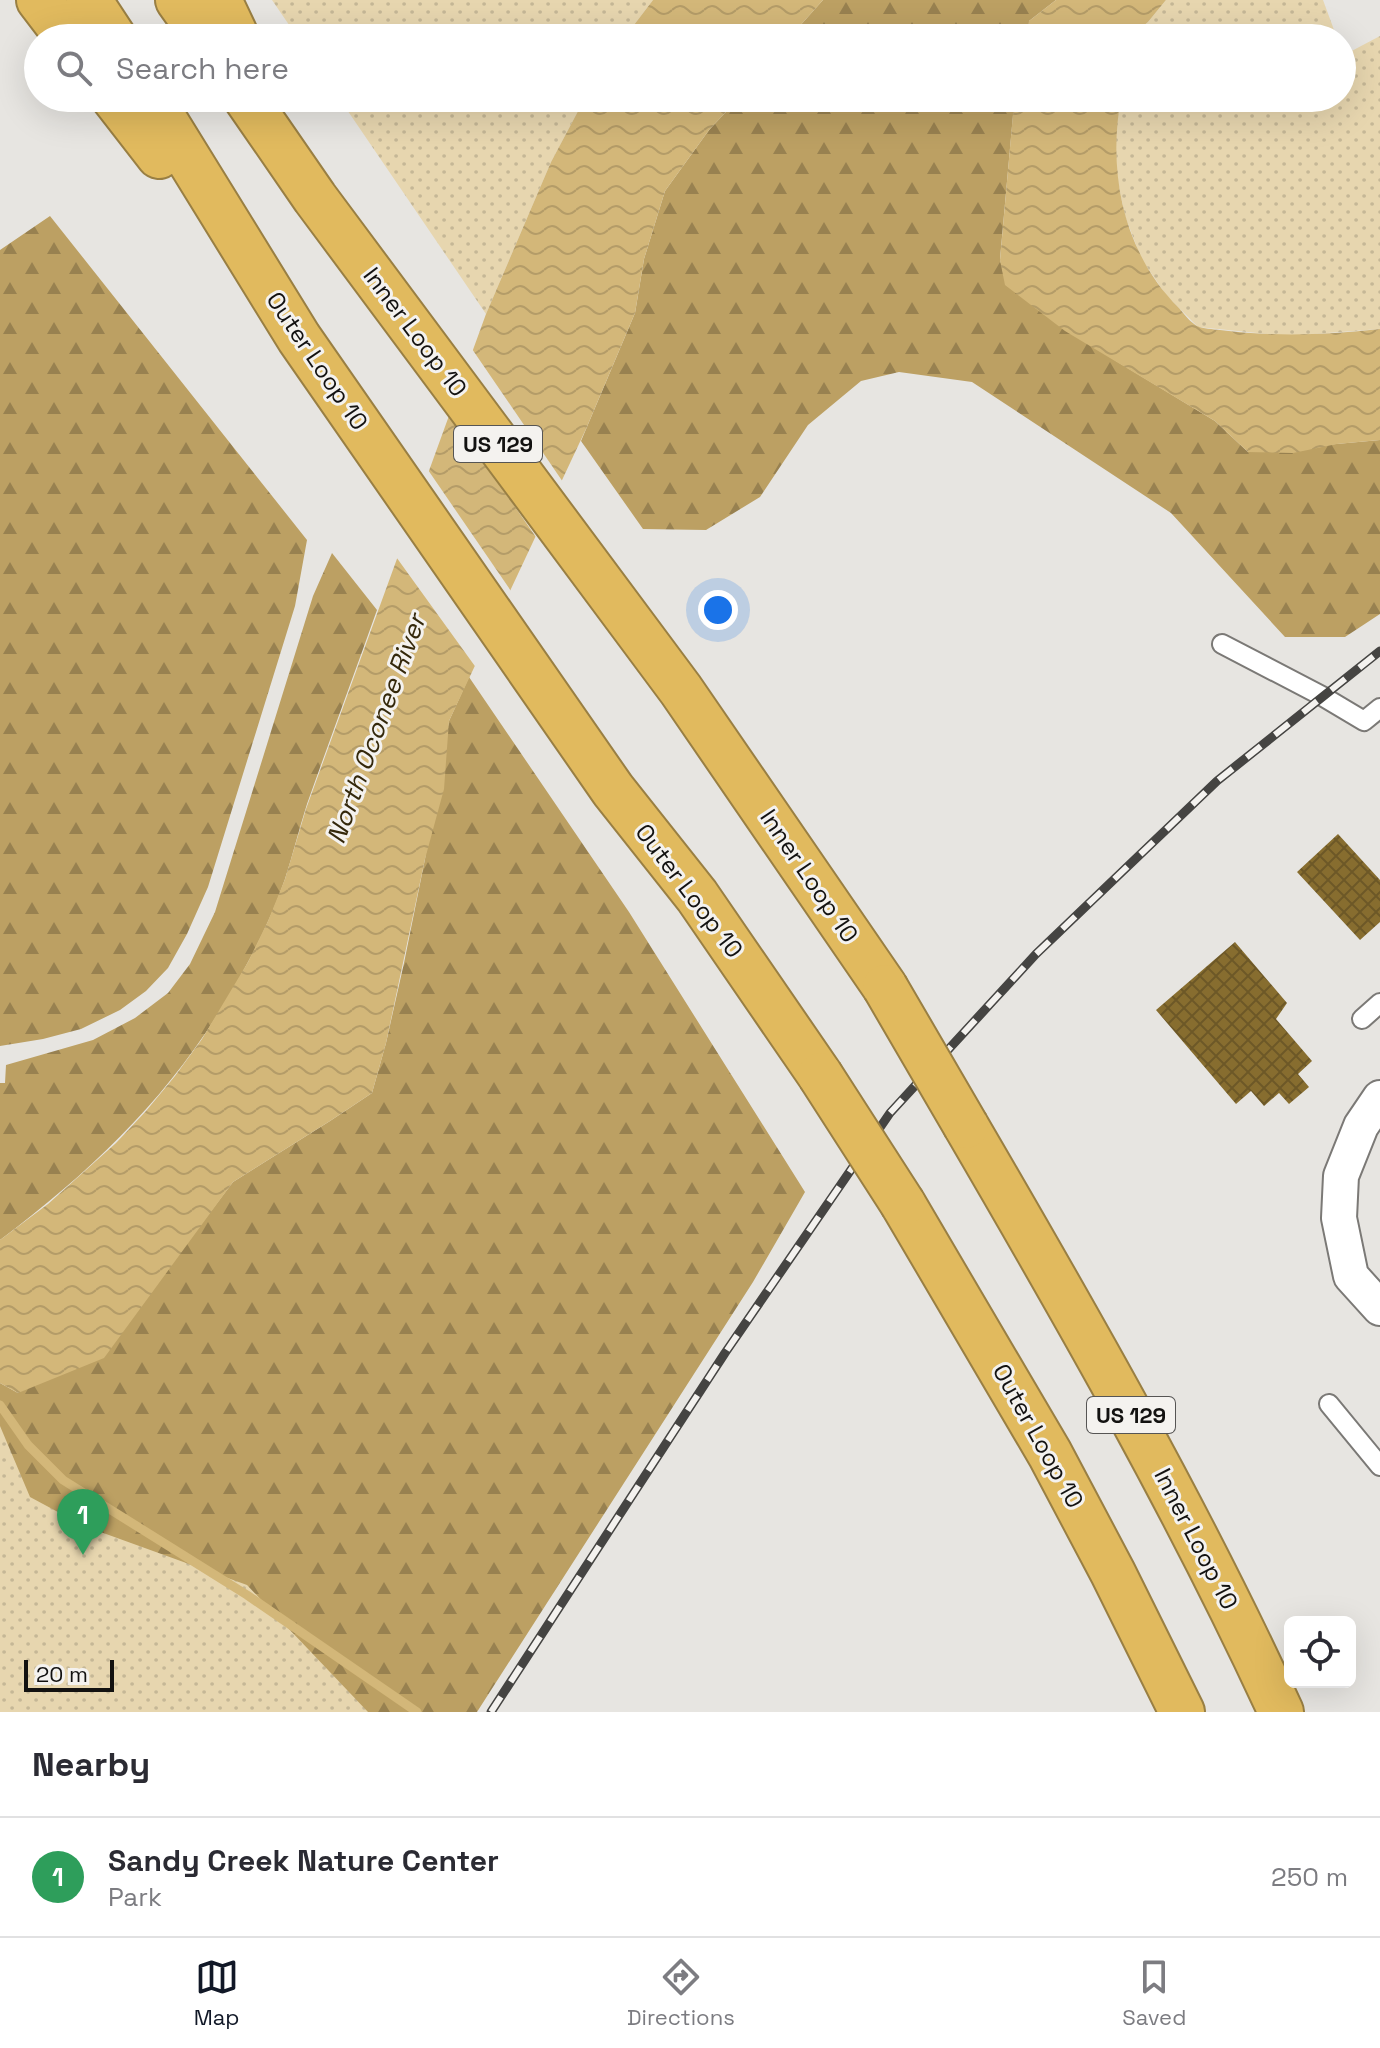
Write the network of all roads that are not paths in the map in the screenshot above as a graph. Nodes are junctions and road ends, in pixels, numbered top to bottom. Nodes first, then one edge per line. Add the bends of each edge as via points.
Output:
1 (39, 0) edge
2 (89, 0) edge
3 (178, 0) edge
4 (219, 0) edge
5 (57, 24) edge
6 (105, 24) edge
7 (195, 24) edge
8 (230, 24) edge
9 (125, 112) edge
10 (160, 112) edge
11 (256, 112) edge
12 (273, 112) edge
13 (315, 198) junction
14 (299, 338) junction
15 (1222, 644) dead end
16 (1380, 708) edge
17 (1380, 1003) edge
18 (1362, 1019) dead end
19 (1380, 1098) edge
20 (1380, 1308) edge
21 (1329, 1404) dead end
22 (1380, 1466) edge
23 (1182, 1712) edge
24 (1281, 1712) edge

1 - 5 highway
2 - 6 highway
3 - 7 highway
4 - 8 highway
9 - 14 highway
10 - 14 highway, Outer Loop 10
11 - 13 highway, Inner Loop 10 / US 129
12 - 13 highway
13 - 24 highway, Inner Loop 10 / US 129, bridge via 681,690 885,987 1140,1430
14 - 23 highway, Outer Loop 10, bridge via 613,790 697,896 903,1204 1050,1454
15 - 16 lane via 1364,721
17 - 18 lane
19 - 20 street via 1361,1126 1341,1176 1339,1218 1351,1276
21 - 22 lane

